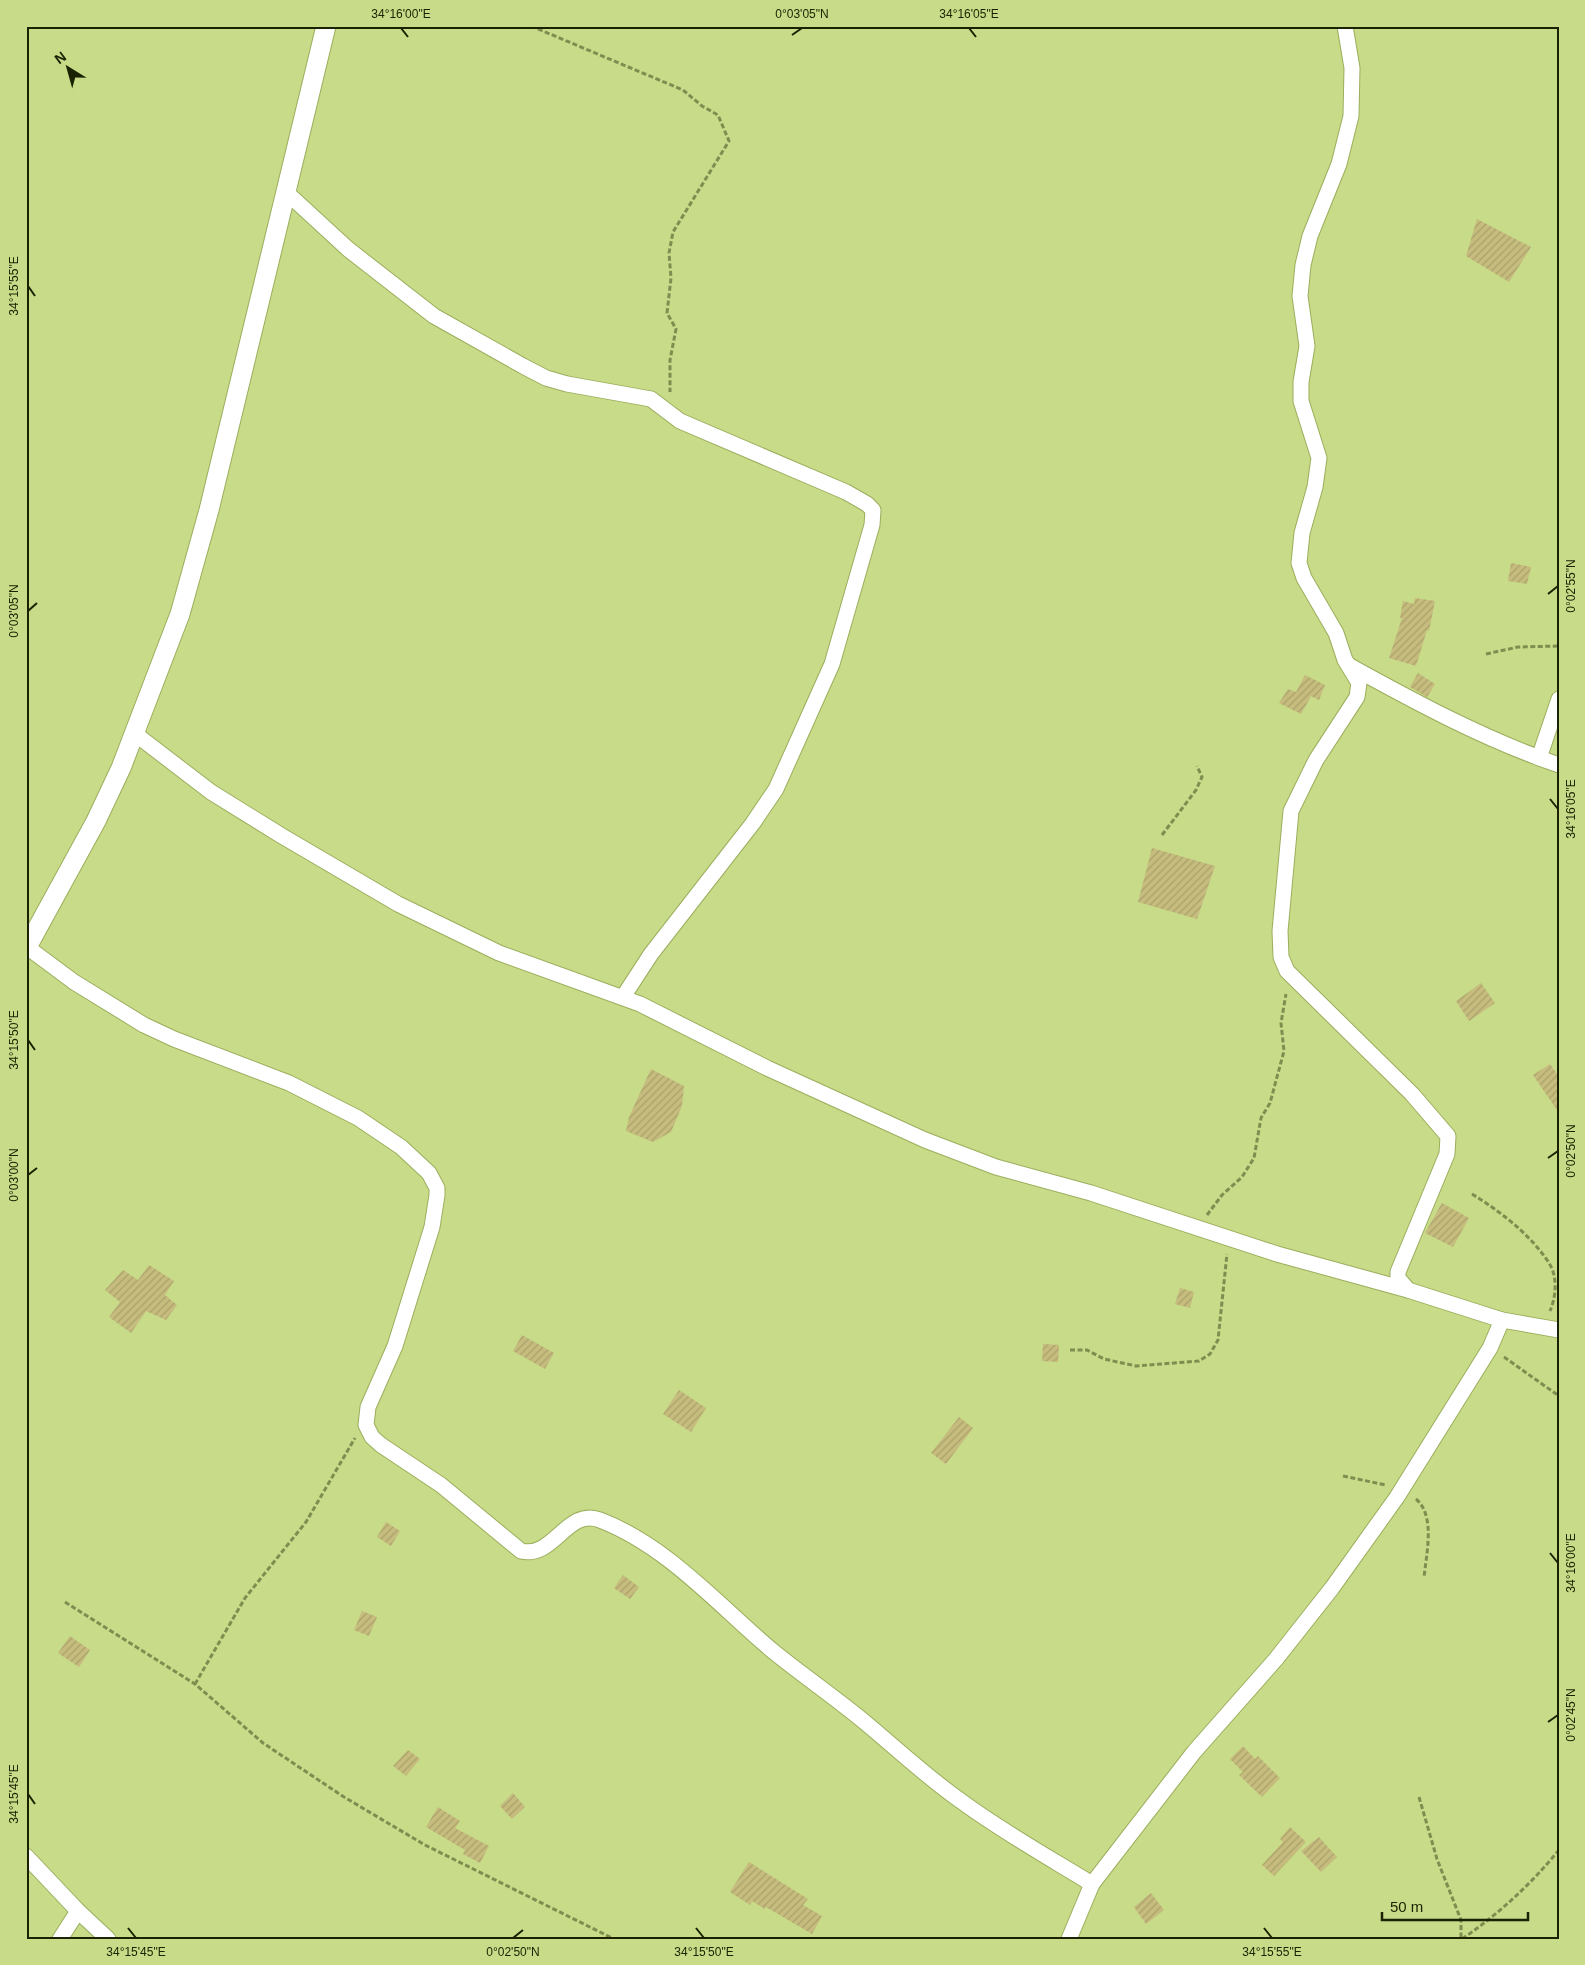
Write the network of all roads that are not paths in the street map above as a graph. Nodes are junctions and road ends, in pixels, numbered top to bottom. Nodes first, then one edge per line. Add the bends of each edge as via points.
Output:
1 (326, 26) edge
2 (1345, 26) edge
3 (286, 192) junction
4 (1342, 662) junction
5 (1559, 699) edge
6 (134, 733) junction
7 (1539, 758) junction
8 (1559, 765) edge
9 (27, 948) edge
10 (623, 997) junction
11 (1408, 1290) junction
12 (1502, 1320) junction
13 (1559, 1330) edge
14 (26, 1856) edge
15 (1092, 1884) junction
16 (78, 1911) junction
17 (60, 1939) edge
18 (108, 1939) edge
19 (1069, 1939) edge

1 - 3 street
2 - 4 street via 1352,68 1351,116 1339,164 1310,236 1300,296 1307,346 1301,401 1319,458 1299,557 1304,578 1336,633
3 - 6 street via 191,576 180,614
3 - 10 street via 348,249 455,329 546,378 593,390 651,399 690,426 846,492 871,507 874,519 832,664 776,789 651,954
4 - 7 street via 1418,704
4 - 11 street via 1359,683 1357,697 1316,760 1291,811 1280,931 1281,957 1289,973 1412,1094 1448,1136 1447,1154 1398,1272 1398,1278
5 - 7 street
6 - 9 street via 96,821
6 - 10 street via 211,792 398,904 499,953
7 - 8 street
9 - 15 street via 74,982 144,1025 289,1083 358,1118 402,1147 429,1173 437,1188 432,1227 395,1346 365,1420 372,1437 381,1445 435,1480 521,1551 537,1551 574,1522 585,1518 600,1520 638,1540 959,1800 1033,1850
10 - 11 street via 794,1081 925,1140 996,1167 1091,1193 1278,1254
11 - 12 street
12 - 13 street
12 - 15 street via 1490,1348 1408,1480 1332,1588 1276,1660 1194,1752
14 - 16 street
15 - 19 street
16 - 17 street
16 - 18 street

